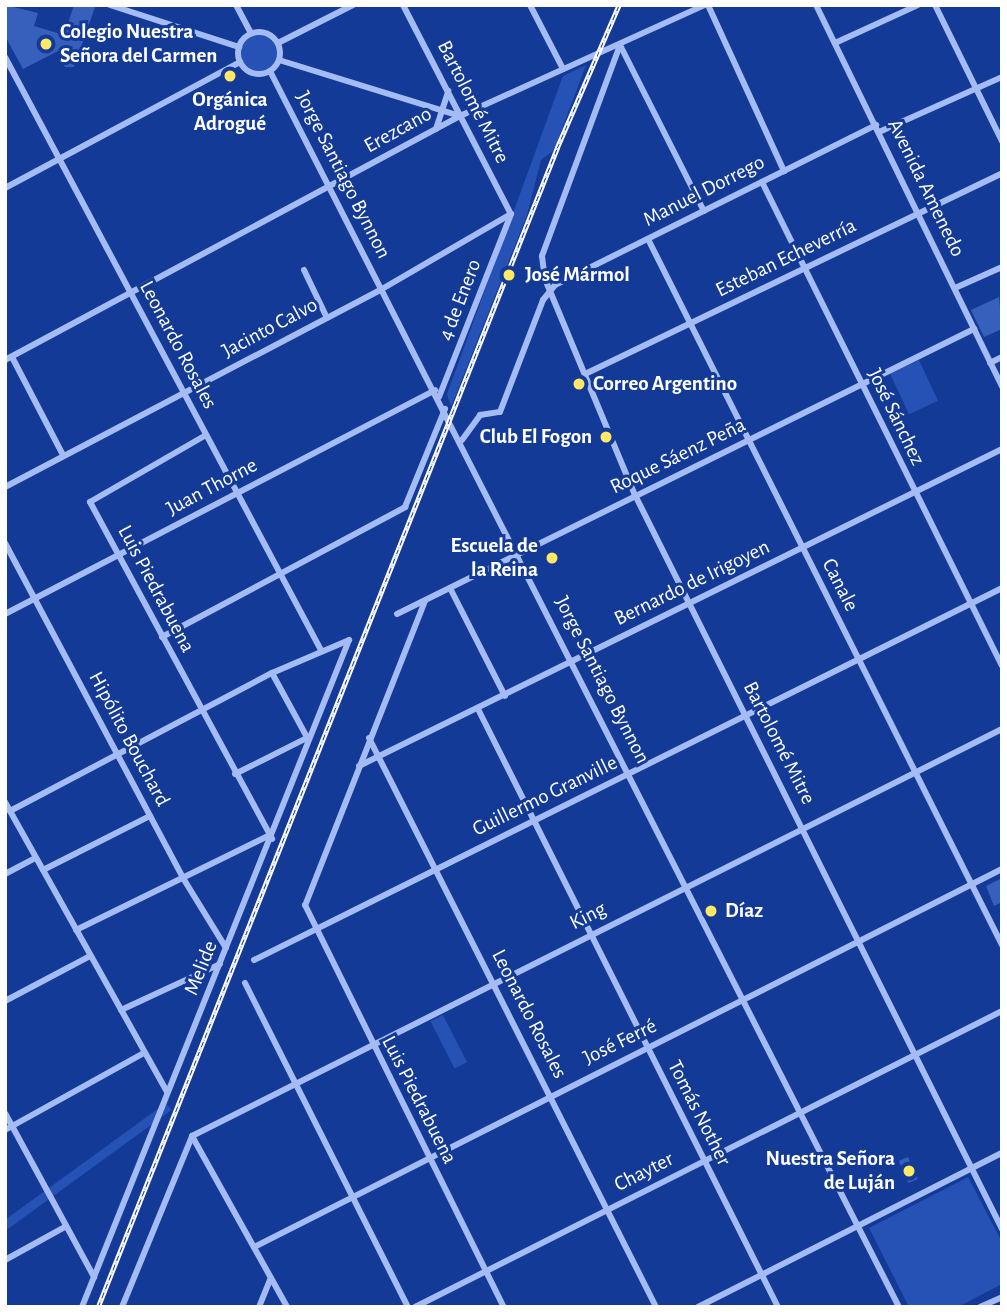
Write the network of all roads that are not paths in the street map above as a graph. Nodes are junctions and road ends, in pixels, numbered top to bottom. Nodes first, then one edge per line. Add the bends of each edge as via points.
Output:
1 (110, 5) edge
2 (236, 5) edge
3 (353, 5) edge
4 (403, 5) edge
5 (530, 5) edge
6 (706, 5) edge
7 (817, 5) edge
8 (918, 5) edge
9 (935, 5) edge
10 (251, 33) junction
11 (278, 43) junction
12 (835, 43) junction
13 (620, 45) junction
14 (239, 47) junction
15 (5, 57) edge
16 (279, 60) junction
17 (240, 62) junction
18 (563, 69) junction
19 (270, 71) junction
20 (1002, 77) edge
21 (977, 88) junction
22 (448, 92) junction
23 (442, 110) junction
24 (460, 116) junction
25 (436, 129) junction
26 (877, 129) junction
27 (1002, 141) edge
28 (59, 159) junction
29 (784, 171) junction
30 (1002, 173) edge
31 (762, 182) junction
32 (5, 188) edge
33 (330, 188) junction
34 (704, 211) junction
35 (917, 212) junction
36 (511, 214) junction
37 (648, 239) junction
38 (1002, 267) edge
39 (803, 269) junction
40 (304, 270) dead end
41 (955, 288) junction
42 (382, 289) junction
43 (549, 290) junction
44 (132, 294) junction
45 (327, 318) junction
46 (690, 324) junction
47 (974, 329) junction
48 (1002, 357) edge
49 (9, 358) edge
50 (990, 363) junction
51 (585, 374) junction
52 (860, 384) junction
53 (1002, 387) edge
54 (435, 390) junction
55 (185, 393) junction
56 (439, 397) junction
57 (445, 409) junction
58 (206, 435) junction
59 (462, 440) junction
60 (749, 440) junction
61 (1002, 449) edge
62 (63, 455) junction
63 (5, 487) edge
64 (914, 493) junction
65 (237, 494) junction
66 (635, 495) junction
67 (5, 543) edge
68 (802, 548) junction
69 (519, 554) junction
70 (118, 556) junction
71 (281, 576) junction
72 (450, 588) junction
73 (1002, 588) edge
74 (35, 599) junction
75 (425, 601) junction
76 (690, 604) junction
77 (970, 604) junction
78 (5, 614) edge
79 (397, 614) dead end
80 (162, 637) junction
81 (321, 650) junction
82 (857, 658) junction
83 (573, 662) junction
84 (1002, 666) edge
85 (272, 673) junction
86 (505, 696) junction
87 (478, 709) junction
88 (200, 710) junction
89 (744, 715) junction
90 (1002, 729) edge
91 (369, 738) junction
92 (309, 739) junction
93 (117, 754) junction
94 (379, 757) junction
95 (359, 766) junction
96 (914, 772) junction
97 (630, 773) junction
98 (235, 774) junction
99 (5, 802) edge
100 (10, 811) junction
101 (150, 816) junction
102 (534, 820) junction
103 (801, 828) junction
104 (269, 838) junction
105 (35, 858) junction
106 (1002, 869) edge
107 (43, 870) junction
108 (435, 870) junction
109 (5, 874) edge
110 (183, 878) junction
111 (687, 884) junction
112 (971, 885) junction
113 (314, 929) junction
114 (76, 930) junction
115 (591, 934) junction
116 (859, 941) junction
117 (1002, 945) edge
118 (226, 948) junction
119 (90, 956) junction
120 (254, 960) dead end
121 (220, 964) junction
122 (245, 983) dead end
123 (494, 983) junction
124 (744, 999) junction
125 (5, 1001) edge
126 (121, 1010) junction
127 (1002, 1011) edge
128 (371, 1045) junction
129 (647, 1048) junction
130 (145, 1053) junction
131 (915, 1054) junction
132 (295, 1083) junction
133 (167, 1092) junction
134 (550, 1096) junction
135 (802, 1112) junction
136 (5, 1113) edge
137 (9, 1128) edge
138 (192, 1136) junction
139 (1002, 1153) edge
140 (429, 1158) junction
141 (704, 1162) junction
142 (973, 1168) junction
143 (352, 1195) junction
144 (607, 1211) junction
145 (859, 1226) junction
146 (65, 1227) junction
147 (1002, 1229) edge
148 (254, 1247) junction
149 (5, 1260) edge
150 (486, 1271) junction
151 (762, 1275) junction
152 (94, 1277) junction
153 (271, 1278) junction
154 (1002, 1297) edge
155 (82, 1307) edge
156 (122, 1307) edge
157 (259, 1307) edge
158 (287, 1307) edge
159 (408, 1307) edge
160 (415, 1307) edge
161 (504, 1307) edge
162 (656, 1307) edge
163 (698, 1307) edge
164 (778, 1307) edge
165 (899, 1307) edge
166 (980, 1307) edge

1 - 14 street
2 - 10 street
3 - 11 street
4 - 22 street, Bartolomé Mitre
5 - 18 street
6 - 13 street, Erezcano
6 - 29 street
7 - 12 street, Avenida Amenedo
8 - 12 street
9 - 21 street
10 - 11 street via 269,34
10 - 14 street
11 - 16 street
12 - 26 street, Avenida Amenedo
13 - 18 street, Erezcano
13 - 34 street
13 - 43 street, Bartolomé Mitre via 541,265
14 - 17 street
15 - 28 street, Leonardo Rosales
16 - 19 street
16 - 23 street
17 - 19 street via 250,72
17 - 28 street
18 - 24 street, Erezcano
19 - 33 street, Jorge Santiago Bynnon
20 - 21 street, Manuel Dorrego
21 - 26 street, Manuel Dorrego
21 - 27 street
22 - 23 street
22 - 24 street, Bartolomé Mitre
23 - 24 street
23 - 25 street
24 - 25 street, Erezcano
24 - 36 street, Bartolomé Mitre
25 - 33 street, Erezcano
26 - 29 street, Manuel Dorrego
26 - 35 street, Avenida Amenedo
28 - 32 street
28 - 44 street, Leonardo Rosales
29 - 31 street, Manuel Dorrego
30 - 35 street, Esteban Echeverría
31 - 34 street, Manuel Dorrego
31 - 39 street, José Sánchez
33 - 42 street, Jorge Santiago Bynnon
33 - 44 street, Erezcano
34 - 37 street, Manuel Dorrego
35 - 39 street, Esteban Echeverría
35 - 41 street, Avenida Amenedo
36 - 42 street, Jacinto Calvo
36 - 56 street, 4 de Enero
37 - 43 street, Manuel Dorrego
37 - 46 street, Canale
38 - 41 street
39 - 46 street, Esteban Echeverría
39 - 52 street, José Sánchez
40 - 45 street
41 - 47 street, Avenida Amenedo
42 - 45 street, Jacinto Calvo
42 - 54 street, Jorge Santiago Bynnon
43 - 51 street, Bartolomé Mitre
43 - 59 street via 500,412 480,415
44 - 49 street, Erezcano
44 - 55 street, Leonardo Rosales
45 - 55 street, Jacinto Calvo
46 - 51 street, Esteban Echeverría
46 - 60 street, Canale
47 - 50 street, Avenida Amenedo
47 - 52 street, Roque Sáenz Peña
48 - 50 street
49 - 62 street
50 - 53 street, Avenida Amenedo
51 - 66 street, Bartolomé Mitre
52 - 60 street, Roque Sáenz Peña
52 - 64 street, José Sánchez
54 - 56 street, Jorge Santiago Bynnon
54 - 65 street, Juan Thorne
55 - 58 street, Leonardo Rosales
55 - 62 street, Jacinto Calvo
56 - 57 street, Jorge Santiago Bynnon
57 - 59 street, Jorge Santiago Bynnon
57 - 71 street via 405,507
58 - 65 street, Leonardo Rosales
58 - 70 street, Luis Piedrabuena via 90,502
59 - 69 street, Jorge Santiago Bynnon
60 - 66 street, Roque Sáenz Peña
60 - 68 street, Canale
61 - 64 street, Bernardo de Irigoyen
62 - 63 street, Jacinto Calvo
64 - 68 street, Bernardo de Irigoyen
64 - 77 street, José Sánchez
65 - 70 street, Juan Thorne
65 - 71 street, Leonardo Rosales
66 - 69 street, Roque Sáenz Peña
66 - 76 street, Bartolomé Mitre
67 - 74 street, Hipólito Bouchard
68 - 76 street, Bernardo de Irigoyen
68 - 82 street, Canale
69 - 72 street, Roque Sáenz Peña
69 - 83 street, Jorge Santiago Bynnon
70 - 74 street, Juan Thorne
70 - 80 street, Luis Piedrabuena
71 - 80 street
71 - 81 street, Leonardo Rosales
72 - 75 street, Roque Sáenz Peña
72 - 86 street
73 - 77 street, Guillermo Granville
74 - 78 street, Juan Thorne
74 - 93 street, Hipólito Bouchard
75 - 79 street, Roque Sáenz Peña
75 - 91 street
76 - 83 street, Bernardo de Irigoyen
76 - 89 street, Bartolomé Mitre
77 - 82 street, Guillermo Granville
77 - 84 street, José Sánchez
80 - 88 street, Luis Piedrabuena
81 - 85 street
81 - 92 street, Melide via 349,640
82 - 89 street, Guillermo Granville
82 - 96 street, Canale
83 - 86 street, Bernardo de Irigoyen
83 - 97 street, Jorge Santiago Bynnon
85 - 88 street
85 - 92 street
86 - 87 street, Bernardo de Irigoyen
87 - 94 street, Bernardo de Irigoyen
87 - 102 street, Tomás Nother
88 - 93 street
88 - 98 street, Luis Piedrabuena
89 - 97 street, Guillermo Granville
89 - 103 street, Bartolomé Mitre
90 - 96 street, King
91 - 94 street, Leonardo Rosales
91 - 95 street
92 - 98 street
92 - 104 street, Melide
93 - 100 street
93 - 101 street, Hipólito Bouchard
94 - 95 street, Bernardo de Irigoyen
94 - 108 street, Leonardo Rosales
95 - 113 street, Luis Piedrabuena via 305,909
96 - 103 street, King
96 - 112 street, Canale
97 - 102 street, Guillermo Granville
97 - 111 street, Jorge Santiago Bynnon
98 - 104 street, Luis Piedrabuena
99 - 100 street
100 - 105 street
101 - 107 street
101 - 110 street, Hipólito Bouchard
102 - 108 street, Guillermo Granville
102 - 115 street, Tomás Nother
103 - 111 street, King
103 - 116 street, Bartolomé Mitre
104 - 110 street
104 - 118 street, Melide
105 - 107 street
105 - 109 street
106 - 112 street, José Ferré
107 - 114 street
108 - 113 street, Guillermo Granville
108 - 123 street, Leonardo Rosales
110 - 114 street
110 - 118 street, Hipólito Bouchard
111 - 115 street, King
111 - 124 street, Jorge Santiago Bynnon
112 - 116 street, José Ferré
112 - 117 street, Canale
113 - 120 street, Guillermo Granville
113 - 128 street, Luis Piedrabuena
114 - 119 street
115 - 123 street, King
115 - 129 street, Tomás Nother
116 - 124 street, José Ferré
116 - 131 street, Bartolomé Mitre
118 - 121 street, Melide
119 - 125 street
119 - 126 street
121 - 126 street
121 - 133 street, Melide
122 - 132 street
123 - 128 street, King
123 - 134 street, Leonardo Rosales
124 - 129 street, José Ferré
124 - 135 street, Jorge Santiago Bynnon
126 - 130 street
127 - 131 street, Chayter
128 - 132 street, King
128 - 140 street, Luis Piedrabuena
129 - 134 street, José Ferré
129 - 141 street, Tomás Nother
130 - 133 street
130 - 137 street
131 - 135 street, Chayter
131 - 142 street, Bartolomé Mitre
132 - 138 street, King
132 - 143 street
133 - 152 street, Melide
134 - 140 street, José Ferré
134 - 144 street, Leonardo Rosales
135 - 141 street, Chayter
135 - 145 street, Jorge Santiago Bynnon
136 - 137 street
137 - 146 street
138 - 148 street
138 - 156 street
139 - 142 street
140 - 143 street, José Ferré
140 - 150 street, Luis Piedrabuena
141 - 144 street, Chayter
141 - 151 street, Tomás Nother
142 - 145 street
142 - 147 street, Bartolomé Mitre
143 - 148 street, José Ferré
143 - 159 street
144 - 150 street, Chayter
144 - 162 street, Leonardo Rosales
145 - 151 street
145 - 165 street, Jorge Santiago Bynnon
146 - 149 street
146 - 152 street
148 - 153 street
150 - 160 street, Chayter
150 - 161 street, Luis Piedrabuena
151 - 163 street
151 - 164 street, Tomás Nother
152 - 155 street, Melide
153 - 157 street
153 - 158 street
154 - 166 street

